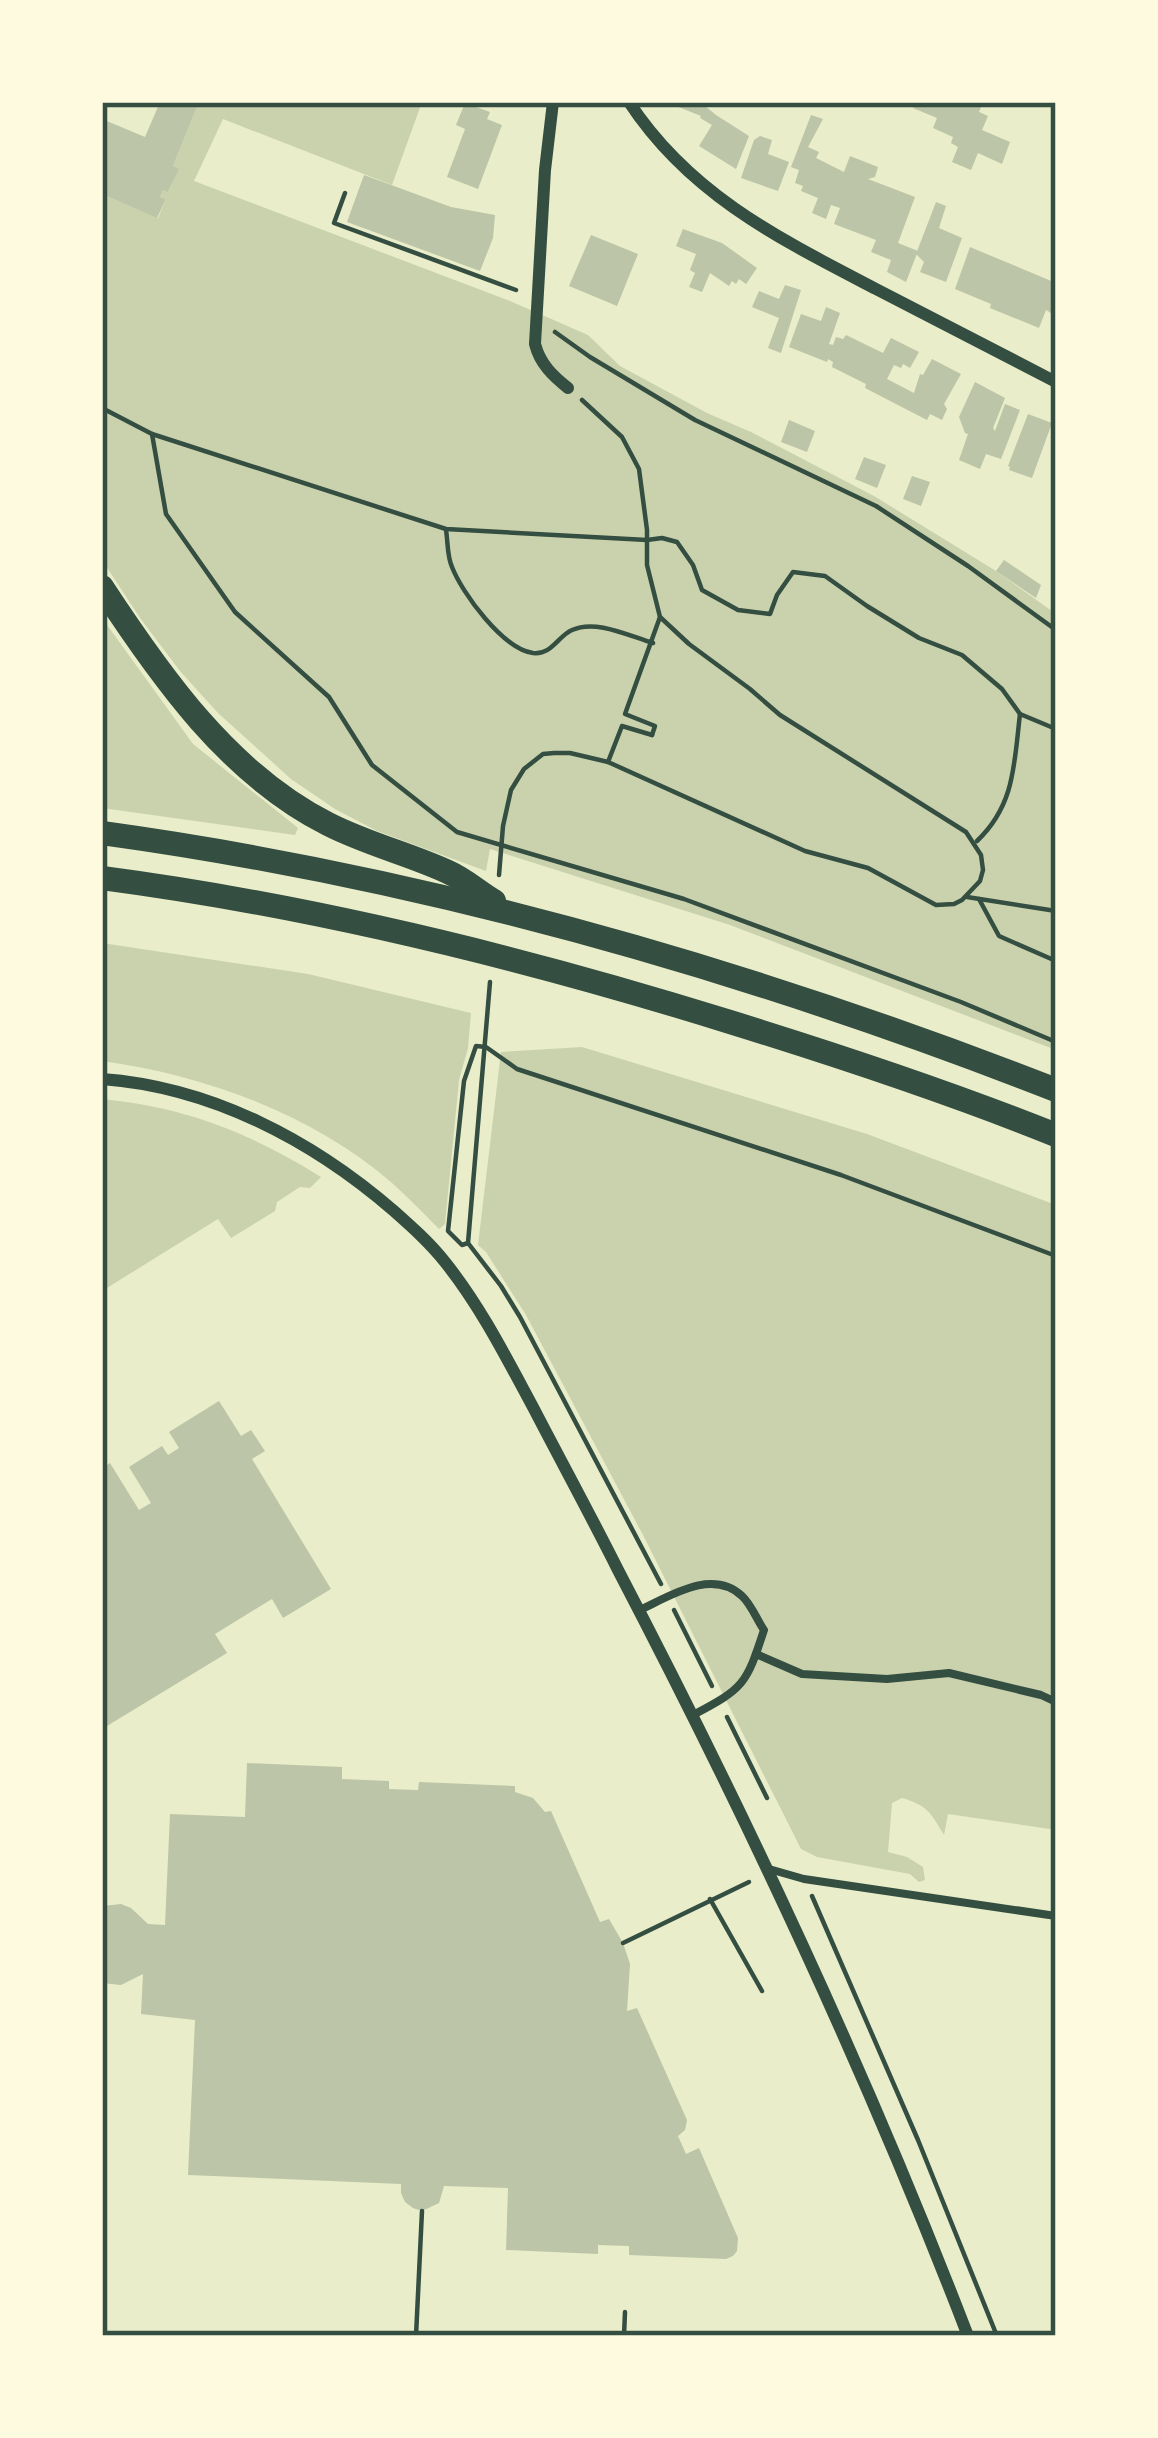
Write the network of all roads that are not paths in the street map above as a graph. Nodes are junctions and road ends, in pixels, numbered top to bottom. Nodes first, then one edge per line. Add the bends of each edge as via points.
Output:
1 (553, 102) edge
2 (629, 102) edge
3 (1056, 382) edge
4 (568, 388) road end
5 (102, 587) edge
6 (102, 833) edge
7 (102, 878) edge
8 (511, 913) junction
9 (102, 1079) edge
10 (1056, 1090) edge
11 (1056, 1135) edge
12 (640, 1610) junction
13 (756, 1654) junction
14 (1056, 1702) edge
15 (693, 1715) junction
16 (769, 1869) junction
17 (1056, 1916) edge
18 (968, 2336) edge

1 - 4 street via 535,344
2 - 3 street via 692,177 735,212
5 - 8 highway via 164,678 262,780 326,823 450,872
6 - 8 highway
7 - 11 highway via 289,907 589,978
8 - 10 highway via 820,1002
9 - 12 street via 209,1100 305,1144 420,1234 495,1336
12 - 13 lane via 691,1586 720,1583 742,1597 764,1630
12 - 15 street
13 - 14 lane via 802,1674 949,1673
13 - 15 lane via 731,1695
15 - 16 street
16 - 17 lane
16 - 18 street

